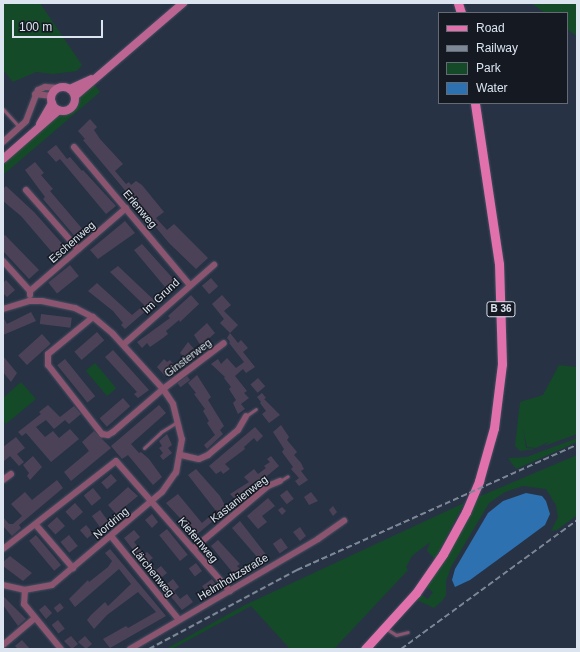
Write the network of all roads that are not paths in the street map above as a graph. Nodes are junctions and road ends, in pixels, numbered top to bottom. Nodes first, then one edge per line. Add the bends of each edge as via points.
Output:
1 (183, 3) edge
2 (58, 88) junction
3 (73, 92) junction
4 (35, 94) junction
5 (52, 99) junction
6 (475, 104) edge
7 (3, 109) edge
8 (59, 110) junction
9 (20, 128) junction
10 (35, 131) junction
11 (3, 142) edge
12 (74, 147) dead end
13 (3, 159) edge
14 (26, 190) dead end
15 (126, 208) junction
16 (78, 249) junction
17 (3, 261) edge
18 (214, 265) dead end
19 (190, 284) junction
20 (30, 291) junction
21 (29, 301) junction
22 (3, 309) edge
23 (93, 317) junction
24 (224, 343) dead end
25 (124, 344) junction
26 (163, 389) junction
27 (256, 409) dead end
28 (246, 416) joint
29 (179, 420) junction
30 (144, 448) dead end
31 (181, 455) junction
32 (11, 474) dead end
33 (288, 476) dead end
34 (3, 480) edge
35 (280, 481) joint
36 (152, 501) junction
37 (344, 521) dead end
38 (36, 525) junction
39 (111, 536) junction
40 (3, 549) edge
41 (193, 549) junction
42 (73, 568) junction
43 (3, 585) edge
44 (25, 590) junction
45 (230, 592) junction
46 (35, 618) junction
47 (179, 620) junction
48 (385, 628) junction
49 (408, 632) dead end
50 (3, 646) edge
51 (61, 649) edge
52 (130, 649) edge
53 (364, 649) edge

1 - 3 street via 97,76
2 - 3 street
2 - 4 street via 41,87
2 - 5 street
3 - 8 street via 72,108
4 - 5 street
4 - 9 street via 29,117
5 - 8 street
5 - 10 street
6 - 48 main road, B 36 via 499,264 503,333 496,415 487,459 466,512 443,554
7 - 9 lane
8 - 10 street
9 - 11 street
10 - 13 street
12 - 15 street, Erlenweg
14 - 16 street
15 - 16 street, Eschenweg
15 - 19 street, Erlenweg
16 - 20 street, Eschenweg
17 - 20 street
18 - 19 street, Im Grund
19 - 25 street, Im Grund
20 - 21 street
21 - 22 street, Nordring
21 - 23 street, Nordring via 56,302
23 - 25 street, Nordring
23 - 26 street, Ginsterweg via 48,354 48,365 102,434 108,435 113,432
24 - 26 street, Ginsterweg
25 - 26 street, Nordring
26 - 29 street, Nordring via 173,404
27 - 28 lane
28 - 31 street via 238,430 208,455 199,459
29 - 30 lane
29 - 31 street, Nordring
31 - 36 street, Nordring via 171,481
32 - 34 street
33 - 35 lane
35 - 41 street, Kastanienweg via 268,486
36 - 38 street, Kiefernweg via 116,461
36 - 39 street, Nordring
36 - 41 street, Kiefernweg
37 - 45 street, Helmholtzstraße via 332,531
38 - 40 street
38 - 42 street
39 - 42 street, Nordring
39 - 47 street, Lärchenweg
41 - 45 street, Kiefernweg
42 - 44 street, Nordring via 52,585
43 - 44 street, Nordring
44 - 46 street via 24,604
45 - 47 street, Helmholtzstraße
46 - 50 street
46 - 51 street
47 - 52 street, Helmholtzstraße
48 - 49 lane via 396,635
48 - 53 main road, B 36

